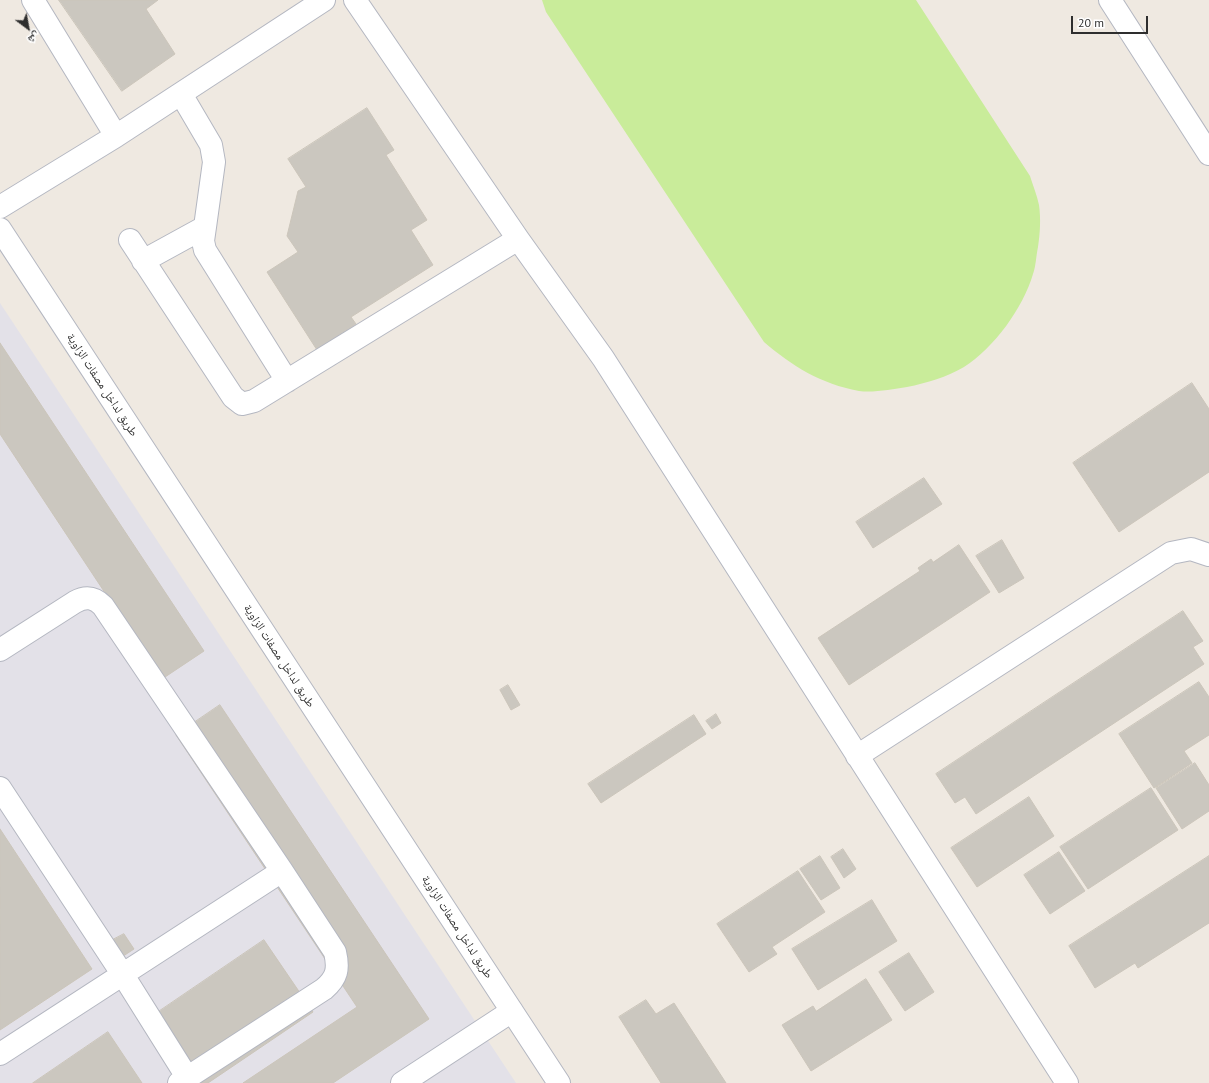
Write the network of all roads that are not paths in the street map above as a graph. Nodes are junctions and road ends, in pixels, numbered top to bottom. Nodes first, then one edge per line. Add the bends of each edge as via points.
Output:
1 (33, 0) edge
2 (324, 0) edge
3 (355, 0) edge
4 (1110, 0) edge
5 (181, 94) junction
6 (116, 136) junction
7 (1209, 154) edge
8 (0, 207) edge
9 (205, 227) junction
10 (0, 229) edge
11 (518, 239) junction
12 (130, 240) dead end
13 (143, 261) junction
14 (287, 381) junction
15 (1209, 555) edge
16 (0, 650) edge
17 (857, 756) junction
18 (0, 788) edge
19 (282, 871) junction
20 (122, 975) junction
21 (512, 1011) junction
22 (0, 1054) edge
23 (183, 1080) edge
24 (402, 1083) edge
25 (558, 1083) edge
26 (1067, 1083) edge

1 - 6 street
2 - 5 street
3 - 11 street
4 - 7 street
5 - 6 street
5 - 9 street via 211,146 214,162
6 - 8 street
9 - 13 street
9 - 14 street via 205,250
10 - 21 street, طريق لداخل مصفات الزاوية
11 - 14 street
11 - 17 street via 604,358
12 - 13 street
13 - 14 street via 233,397 242,404 254,402
15 - 17 street via 1191,549 1171,553
16 - 19 street via 82,598 98,600
17 - 26 street
18 - 20 street
19 - 20 street
19 - 23 street via 335,952 336,973 332,982
20 - 22 street
20 - 23 street
21 - 24 street
21 - 25 street, طريق لداخل مصفات الزاوية

